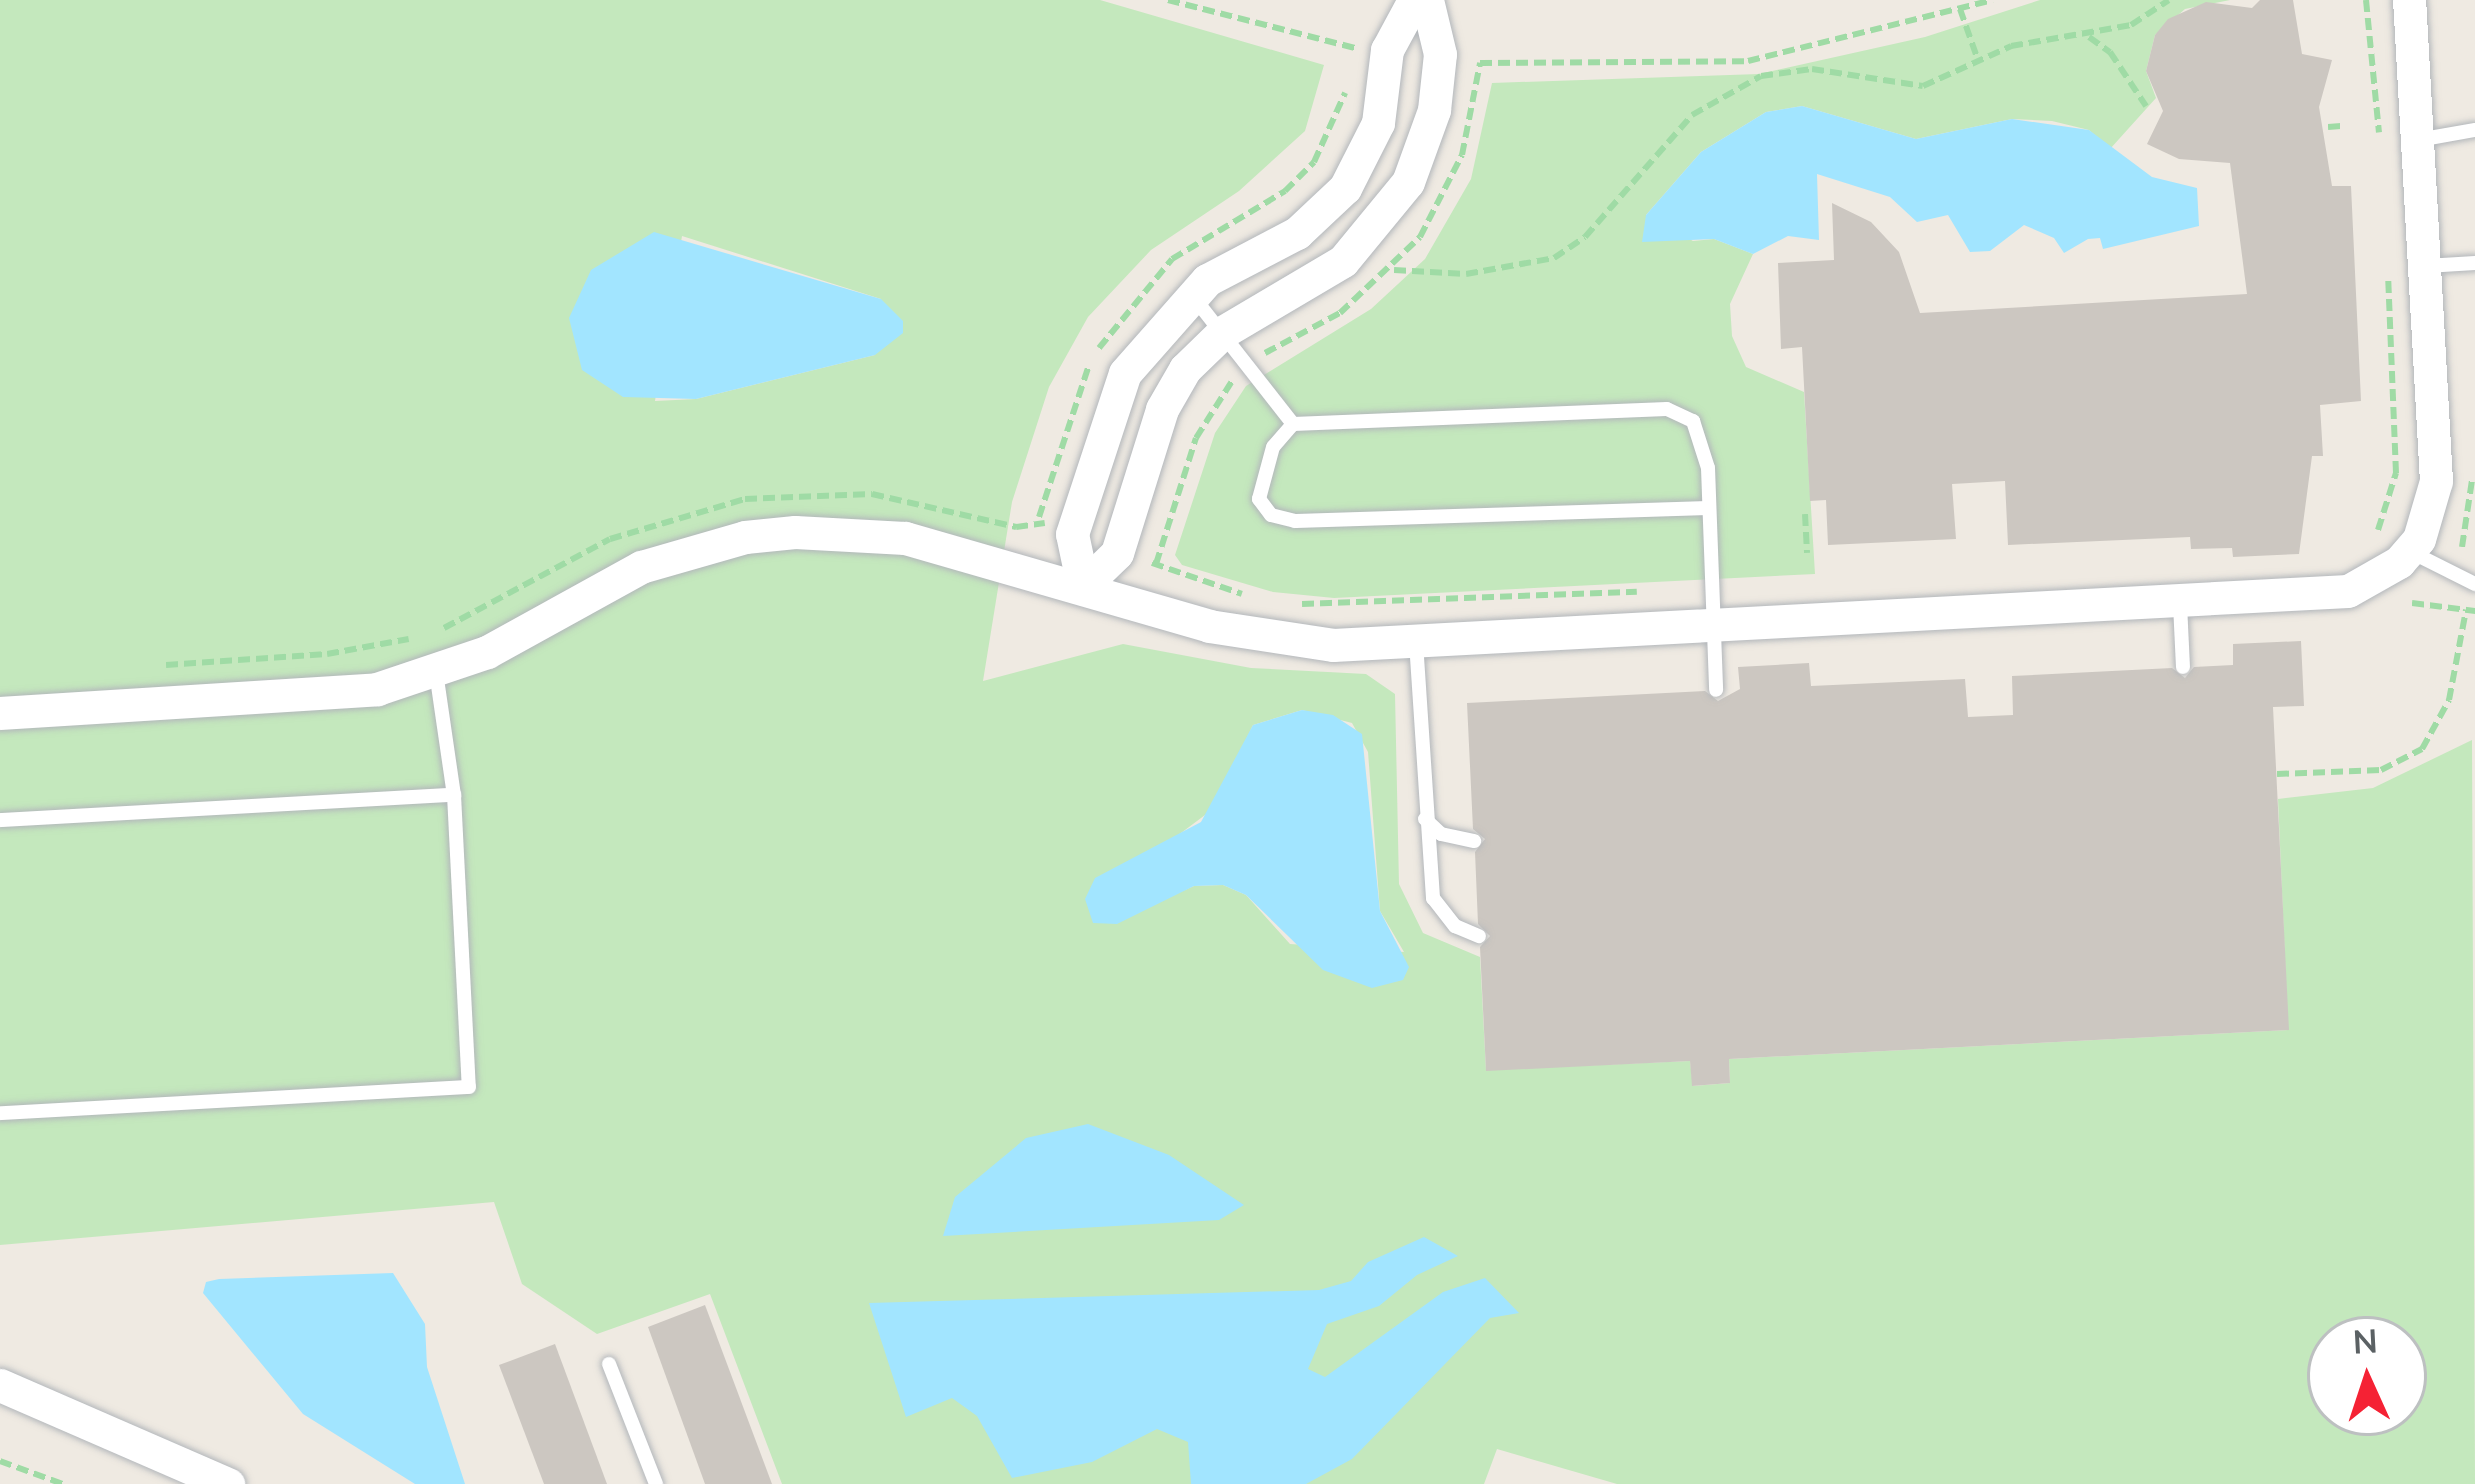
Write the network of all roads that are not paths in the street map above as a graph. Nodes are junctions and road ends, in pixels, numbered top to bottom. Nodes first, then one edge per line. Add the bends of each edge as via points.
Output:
1 (1414, 0) edge
2 (1427, 0) edge
3 (2409, 0) edge
4 (2475, 130) edge
5 (2418, 140) junction
6 (2475, 263) edge
7 (2425, 266) junction
8 (1191, 294) junction
9 (1223, 332) junction
10 (1293, 424) junction
11 (1709, 508) junction
12 (2408, 551) junction
13 (2475, 584) edge
14 (1084, 586) junction
15 (2180, 604) junction
16 (1713, 627) junction
17 (1416, 642) junction
18 (2183, 668) dead end
19 (436, 672) junction
20 (1716, 690) dead end
21 (0, 712) edge
22 (454, 795) junction
23 (1425, 819) junction
24 (0, 820) edge
25 (1474, 841) dead end
26 (1479, 936) dead end
27 (0, 1113) edge
28 (609, 1364) dead end
29 (0, 1385) edge
30 (228, 1484) edge
31 (656, 1484) edge

1 - 8 street via 1388,50 1378,123 1345,188 1297,233
2 - 9 street via 1441,54 1434,110 1408,182 1343,261
3 - 5 street
4 - 5 lane
5 - 7 street
6 - 7 lane
7 - 12 street via 2436,481 2432,510
8 - 9 lane
8 - 14 street via 1144,344 1110,406 1072,534
9 - 10 lane
9 - 14 street via 1173,387 1117,553
10 - 11 lane via 1667,409 1693,421 1704,442
10 - 11 lane via 1273,447 1259,499 1271,515 1294,521
11 - 16 lane
12 - 13 lane
12 - 15 street via 2348,591
14 - 17 street via 1267,640
14 - 19 street via 904,538 745,537 641,566
15 - 16 street
15 - 18 lane
16 - 17 street
16 - 20 lane
17 - 23 lane
19 - 21 street via 334,696
19 - 22 lane
22 - 24 lane
22 - 27 lane via 469,1087
23 - 25 lane via 1441,834
23 - 26 lane via 1432,898 1455,926
28 - 31 lane
29 - 30 street

